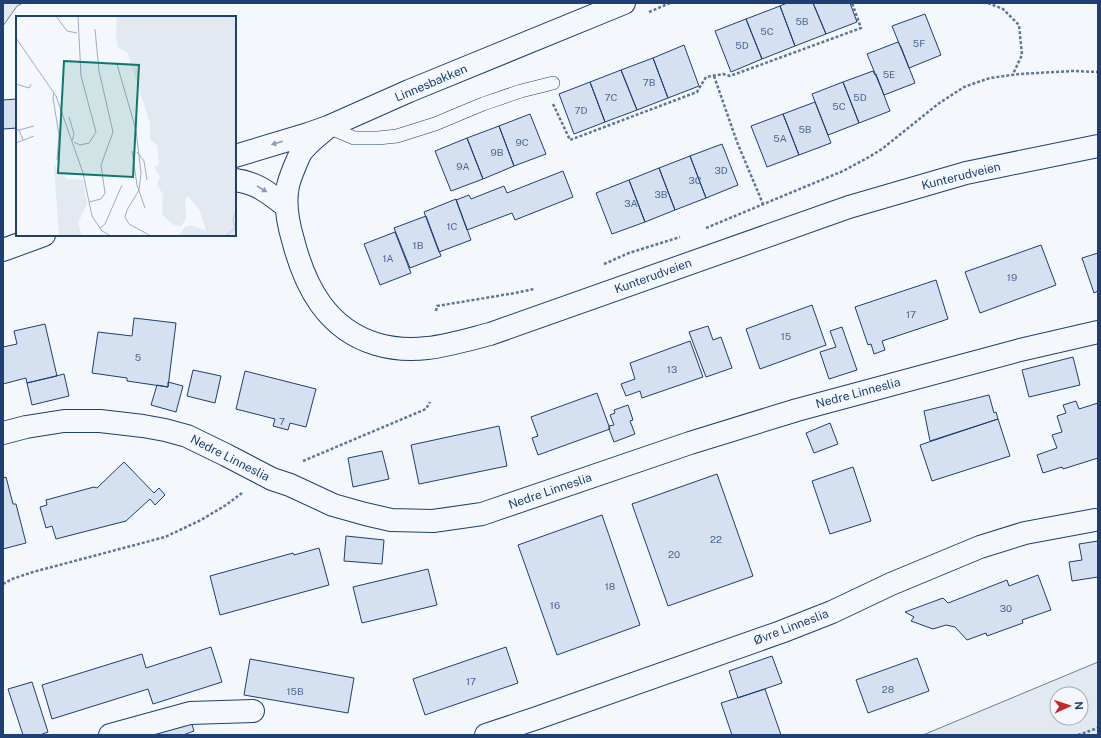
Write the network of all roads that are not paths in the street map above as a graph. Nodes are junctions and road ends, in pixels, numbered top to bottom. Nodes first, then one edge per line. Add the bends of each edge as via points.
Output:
1 (624, 3) edge
2 (549, 84) road end
3 (328, 127) junction
4 (1098, 146) edge
5 (236, 156) edge
6 (236, 180) edge
7 (286, 206) junction
8 (41, 236) edge
9 (3, 250) edge
10 (1098, 332) edge
11 (3, 433) edge
12 (1095, 520) dead end
13 (253, 711) dead end
14 (110, 735) edge
15 (486, 735) edge

1 - 3 street, Linnesbakken
2 - 3 lane via 483,104 435,124 397,136 354,138
3 -> 5 street, Linnesbakken
3 - 7 street, Kunterudveien via 302,151 288,186
4 - 7 street, Kunterudveien via 966,173 850,207 490,334 419,350 377,344 359,338 336,322 310,289 298,260
6 -> 7 street via 260,187
8 - 9 street
10 - 11 street, Nedre Linneslia via 1020,350 797,410 690,443 482,514 433,521 391,520 333,504 272,479 187,436 165,430 100,421 64,420
12 - 15 street, Øvre Linneslia via 1025,533 980,547 781,632
13 - 14 street via 190,713

